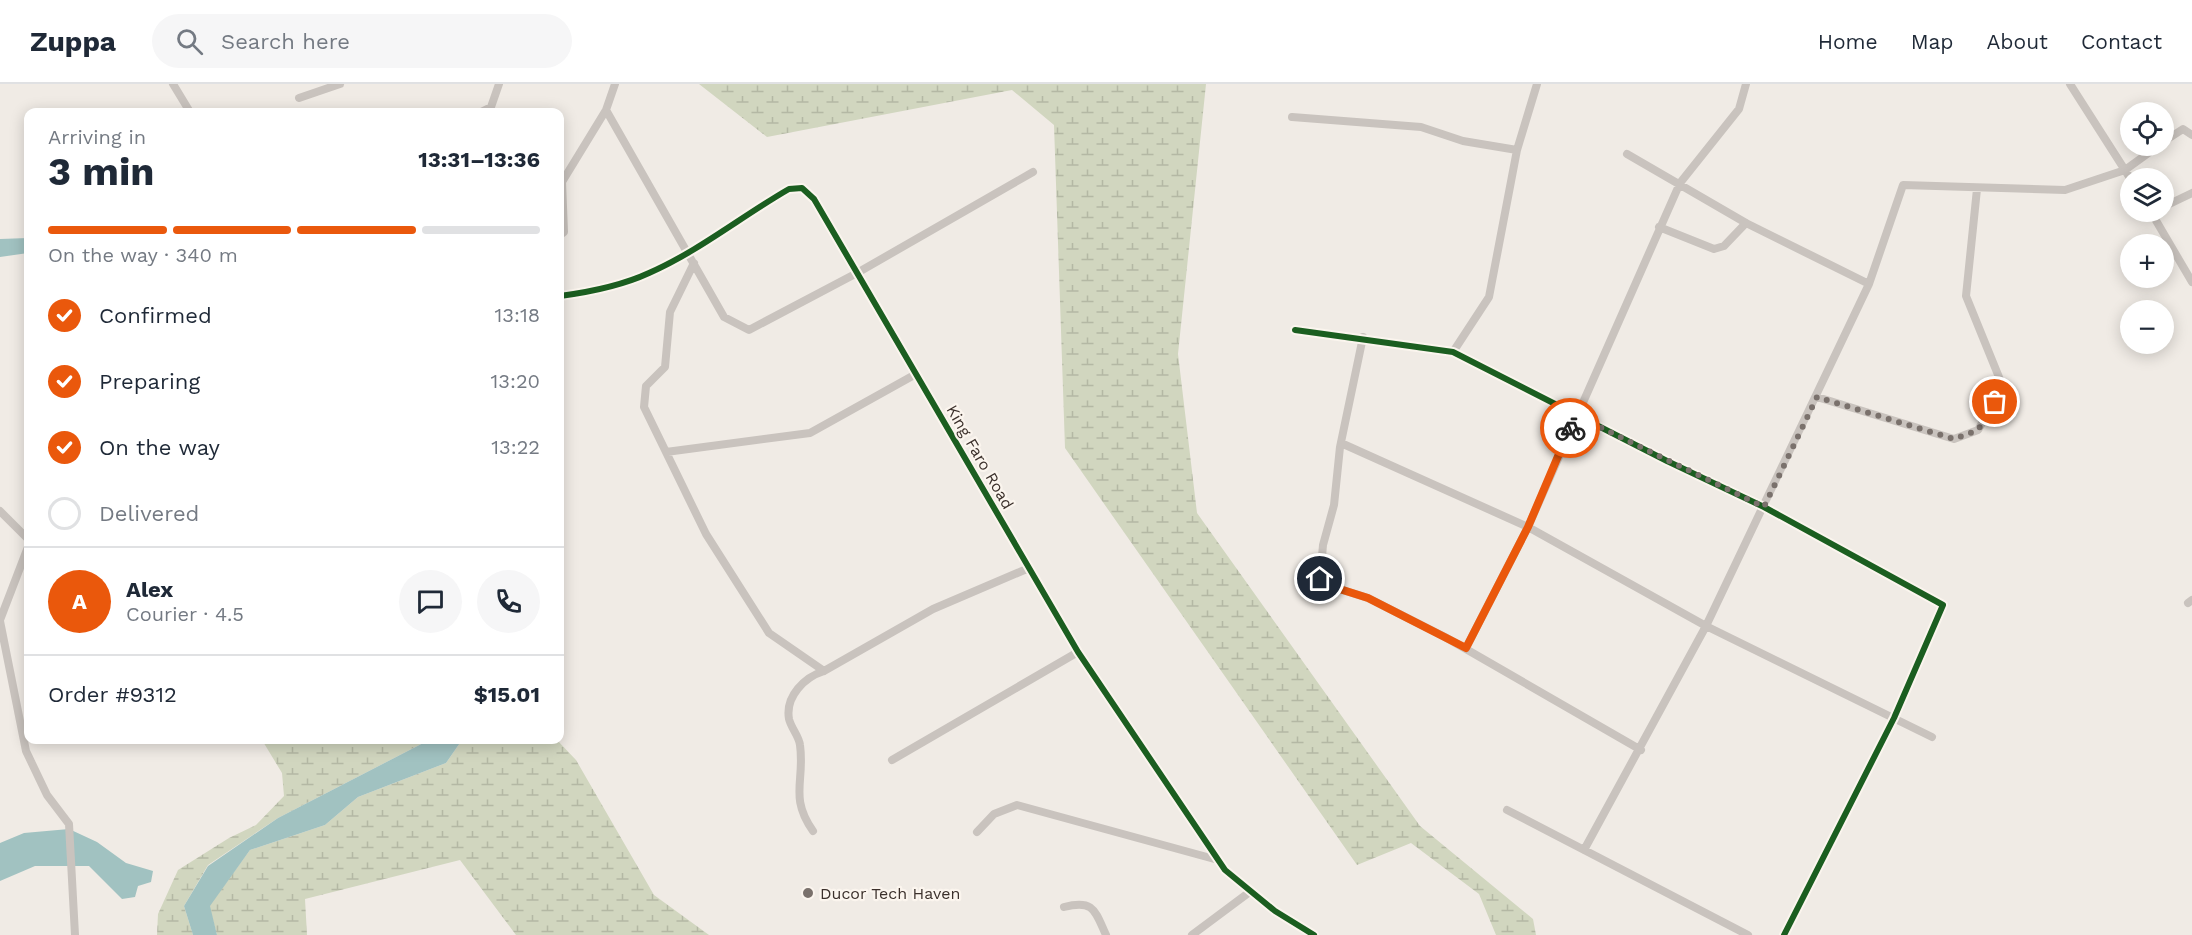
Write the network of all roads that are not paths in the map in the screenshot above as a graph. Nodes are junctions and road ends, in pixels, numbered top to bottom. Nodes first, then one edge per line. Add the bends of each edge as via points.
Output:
1 (173, 84) edge
2 (340, 84) edge
3 (499, 84) edge
4 (615, 84) edge
5 (1537, 84) edge
6 (1746, 84) edge
7 (2070, 84) edge
8 (299, 98) dead end
9 (188, 108) edge
10 (489, 108) edge
11 (606, 110) junction
12 (1292, 117) dead end
13 (2174, 135) edge
14 (2192, 135) edge
15 (1517, 150) junction
16 (1627, 154) dead end
17 (2144, 156) edge
18 (2124, 168) edge
19 (2128, 168) edge
20 (1034, 172) dead end
21 (2120, 172) edge
22 (564, 179) edge
23 (1680, 183) junction
24 (1977, 189) junction
25 (2192, 193) edge
26 (2174, 202) edge
27 (2158, 222) edge
28 (1746, 223) junction
29 (1659, 227) junction
30 (688, 253) junction
31 (694, 263) junction
32 (857, 273) junction
33 (2192, 282) edge
34 (1869, 284) junction
35 (564, 295) edge
36 (1295, 330) dead end
37 (1363, 337) junction
38 (1454, 352) junction
39 (916, 374) junction
40 (1817, 397) junction
41 (1575, 415) junction
42 (1341, 443) junction
43 (666, 452) junction
44 (1764, 507) junction
45 (0, 511) edge
46 (1528, 527) junction
47 (24, 535) edge
48 (24, 558) edge
49 (1029, 568) junction
50 (0, 621) edge
51 (1706, 626) junction
52 (1466, 648) junction
53 (1078, 652) junction
54 (824, 671) junction
55 (1894, 718) junction
56 (1932, 736) dead end
57 (24, 741) edge
58 (25, 744) edge
59 (1641, 750) junction
60 (892, 760) dead end
61 (1507, 810) dead end
62 (813, 831) dead end
63 (977, 832) dead end
64 (1584, 850) junction
65 (1218, 860) junction
66 (1251, 891) junction
67 (1064, 906) dead end
68 (75, 935) edge
69 (1106, 935) edge
70 (1192, 935) edge
71 (1314, 935) edge
72 (1748, 935) edge
73 (1784, 935) edge

1 - 9 street
2 - 8 street
3 - 10 street
4 - 11 street
5 - 15 street
6 - 23 street via 1739,109
7 - 18 street
11 - 22 street
11 - 30 street
12 - 15 street via 1421,127 1464,141
13 - 14 street via 2183,129
15 - 38 street via 1489,297
16 - 23 street
17 - 19 street
20 - 32 street
21 - 24 street via 2065,190
23 - 28 street
23 - 29 street
24 - 34 street via 1903,185
24 - 40 street via 1966,296 2003,387 1978,430 1954,439
25 - 26 street
27 - 33 street
28 - 29 street via 1724,246 1714,249
28 - 34 street
29 - 41 street
30 - 31 street
30 - 32 street, King Faro Road via 789,189 802,188 814,199
30 - 35 street, King Faro Road via 648,274 595,291
31 - 32 street via 724,317 749,330
31 - 43 street via 670,312 665,368 646,386 644,408
32 - 39 street, King Faro Road
34 - 40 street
36 - 37 street
37 - 38 street
37 - 42 street
38 - 41 street
39 - 43 street via 810,433
39 - 49 street, King Faro Road
40 - 44 street
41 - 44 street
41 - 46 street
42 - 46 street
42 - 52 street via 1320,579 1327,585 1368,598
43 - 54 street via 706,534 769,633
44 - 51 street
44 - 55 street via 1943,605
45 - 47 street
46 - 51 street
46 - 52 street
48 - 50 street
49 - 53 street, King Faro Road
49 - 54 street via 933,609
50 - 57 street
51 - 55 street
51 - 59 street
52 - 59 street
53 - 60 street
53 - 65 street, King Faro Road
54 - 62 street via 809,676 794,693 789,719 801,744 801,814
55 - 56 street
55 - 73 street
58 - 68 street via 46,795 69,824
59 - 64 street
61 - 64 street
63 - 65 street via 994,814 1017,806
64 - 72 street
65 - 66 street, King Faro Road
66 - 70 street
66 - 71 street, King Faro Road
67 - 69 street via 1081,903 1093,908

